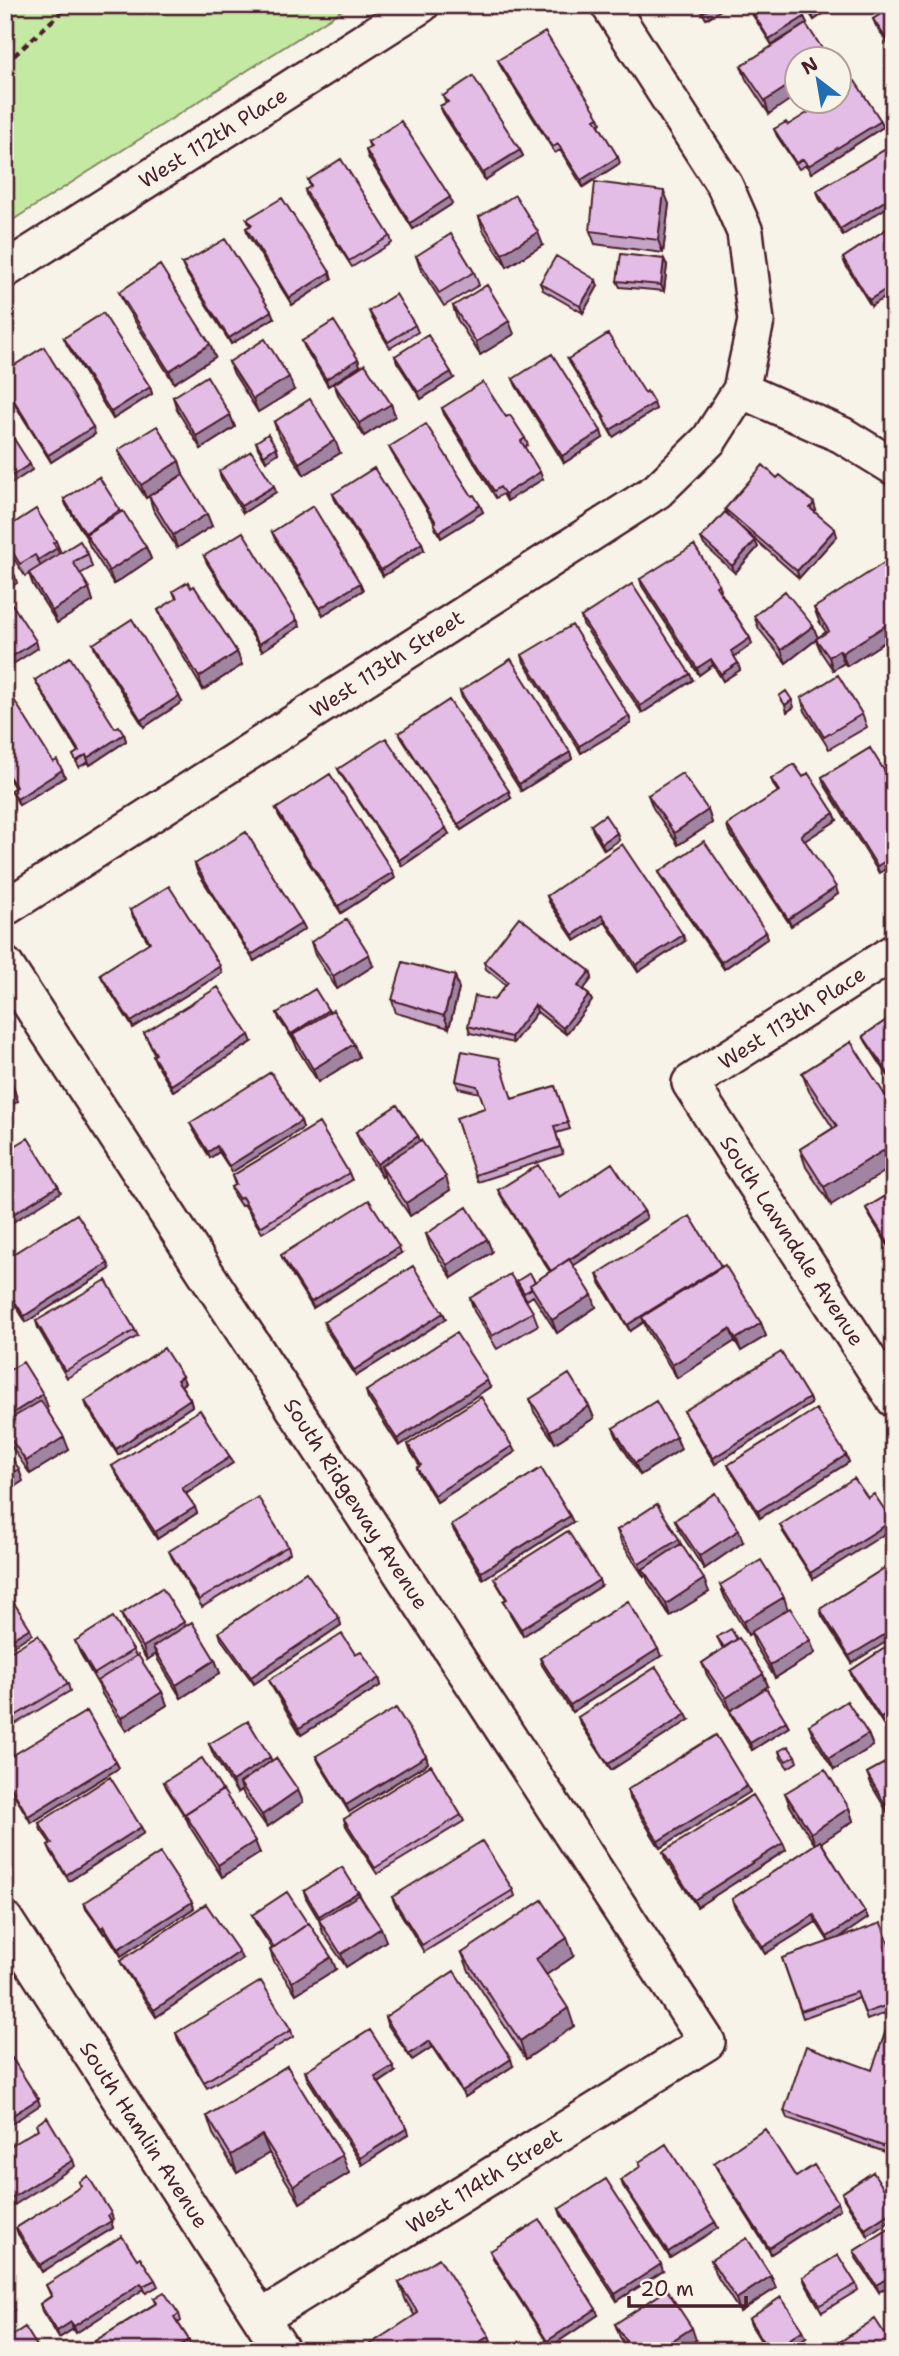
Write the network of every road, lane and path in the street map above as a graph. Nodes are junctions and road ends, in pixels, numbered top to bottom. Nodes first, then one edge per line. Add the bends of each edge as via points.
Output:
1 (13, 5) edge
2 (69, 5) edge
3 (421, 5) edge
4 (609, 5) edge
5 (5, 21) edge
6 (5, 64) edge
7 (5, 270) edge
8 (741, 390) junction
9 (894, 467) edge
10 (5, 908) edge
11 (894, 953) edge
12 (5, 965) edge
13 (690, 1083) joint
14 (894, 1399) edge
15 (5, 1920) edge
16 (707, 2042) joint
17 (261, 2318) junction
18 (282, 2351) edge

1 - 5 path
2 - 6 path
3 - 7 street, West 112th Place
4 - 8 street via 725,187 745,232 756,321
8 - 9 street via 842,435
8 - 10 street, West 113th Street via 709,440 657,491
11 - 13 street, West 113th Place
12 - 16 street, South Ridgeway Avenue
13 - 14 street, South Lawndale Avenue
15 - 17 street, South Hamlin Avenue
16 - 17 street, West 114th Street
17 - 18 street, South Hamlin Avenue

